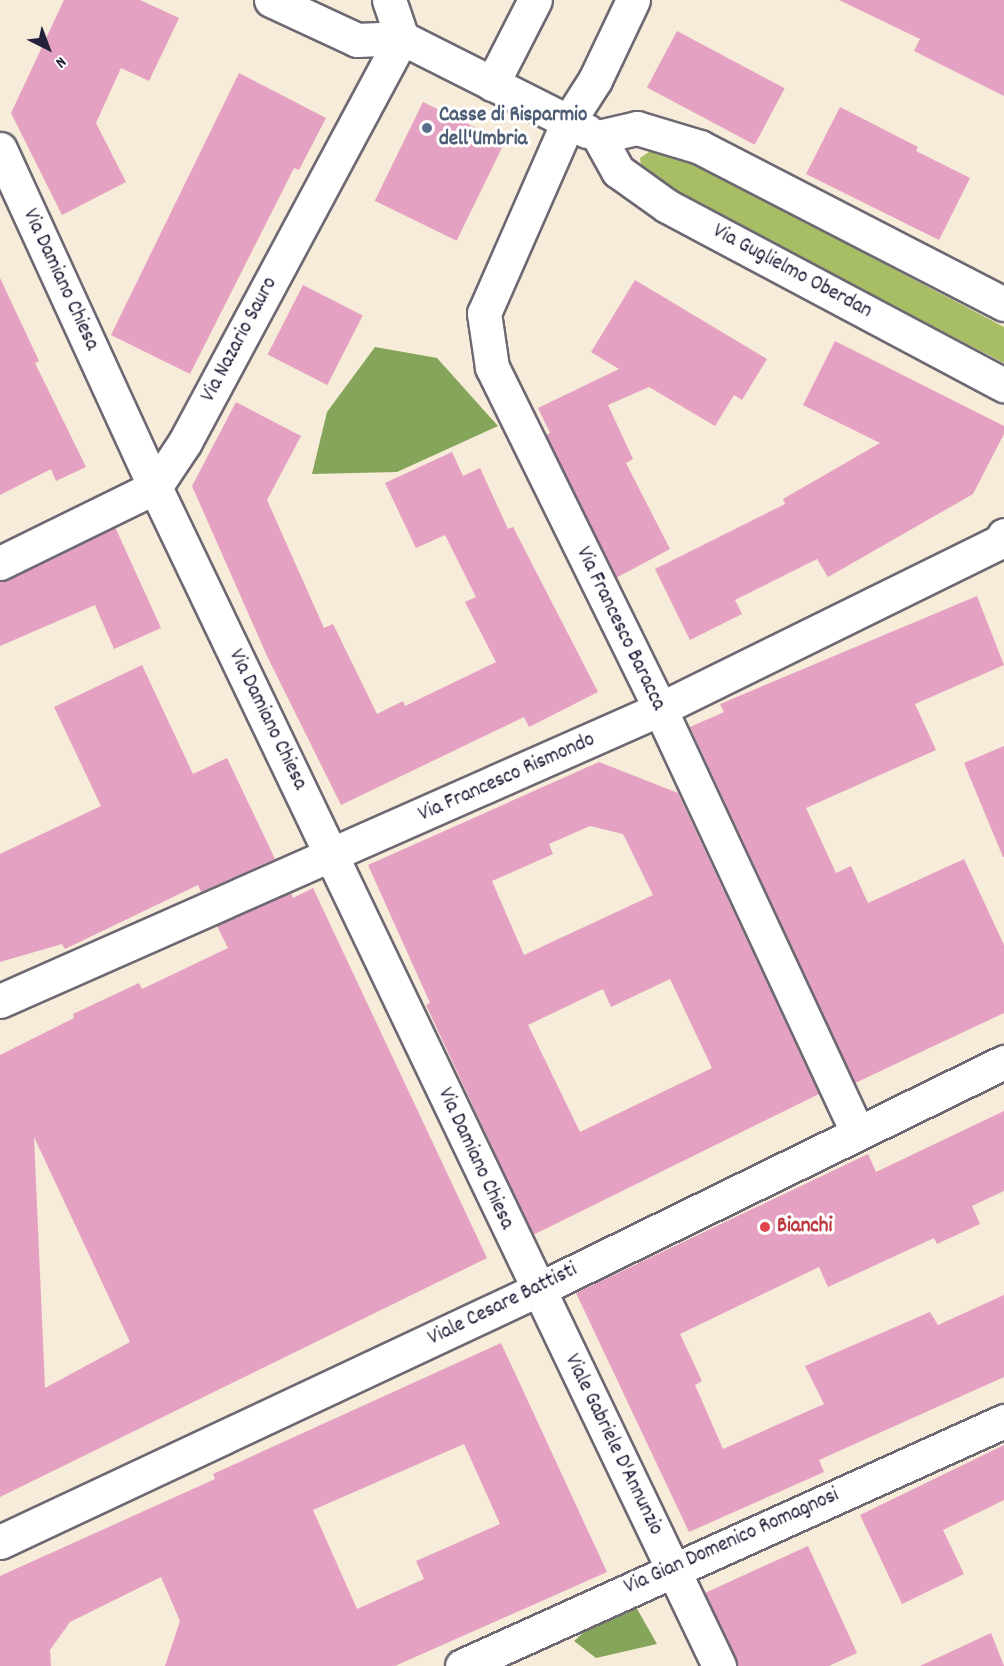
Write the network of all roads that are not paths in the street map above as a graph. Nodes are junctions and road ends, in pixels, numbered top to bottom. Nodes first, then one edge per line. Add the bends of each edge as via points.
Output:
1 (271, 0) edge
2 (389, 0) edge
3 (535, 0) edge
4 (633, 0) edge
5 (402, 38) junction
6 (492, 84) junction
7 (568, 122) junction
8 (599, 137) junction
9 (0, 149) edge
10 (1004, 304) edge
11 (1004, 385) edge
12 (155, 487) junction
13 (1003, 542) edge
14 (0, 563) edge
15 (660, 709) junction
16 (333, 856) junction
17 (0, 1001) edge
18 (1004, 1062) edge
19 (857, 1131) junction
20 (537, 1290) junction
21 (1004, 1421) edge
22 (0, 1542) edge
23 (673, 1568) junction
24 (462, 1666) edge
25 (719, 1666) edge

1 - 5 street via 357,40
2 - 5 street
3 - 6 street
4 - 7 street, Via Francesco Baracca via 595,80
5 - 6 street
5 - 12 street, Via Nazario Sauro via 185,442
6 - 7 street
7 - 8 street
7 - 15 street, Via Francesco Baracca via 484,313 492,367
8 - 10 street via 637,128 700,147
8 - 11 street, Via Guglielmo Oberdan via 618,171 667,206
9 - 12 street, Via Damiano Chiesa
12 - 14 street
12 - 16 street, Via Damiano Chiesa
13 - 15 street, Via Francesco Rismondo
15 - 16 street, Via Francesco Rismondo
15 - 19 street, Via Francesco Baracca
16 - 17 street, Via Francesco Rismondo
16 - 20 street, Via Damiano Chiesa
18 - 19 street, Viale Cesare Battisti
19 - 20 street, Viale Cesare Battisti
20 - 22 street, Viale Cesare Battisti
20 - 23 street, Viale Gabriele D'Annunzio
21 - 23 street, Via Gian Domenico Romagnosi
23 - 24 street, Via Gian Domenico Romagnosi
23 - 25 street, Viale Gabriele D'Annunzio

